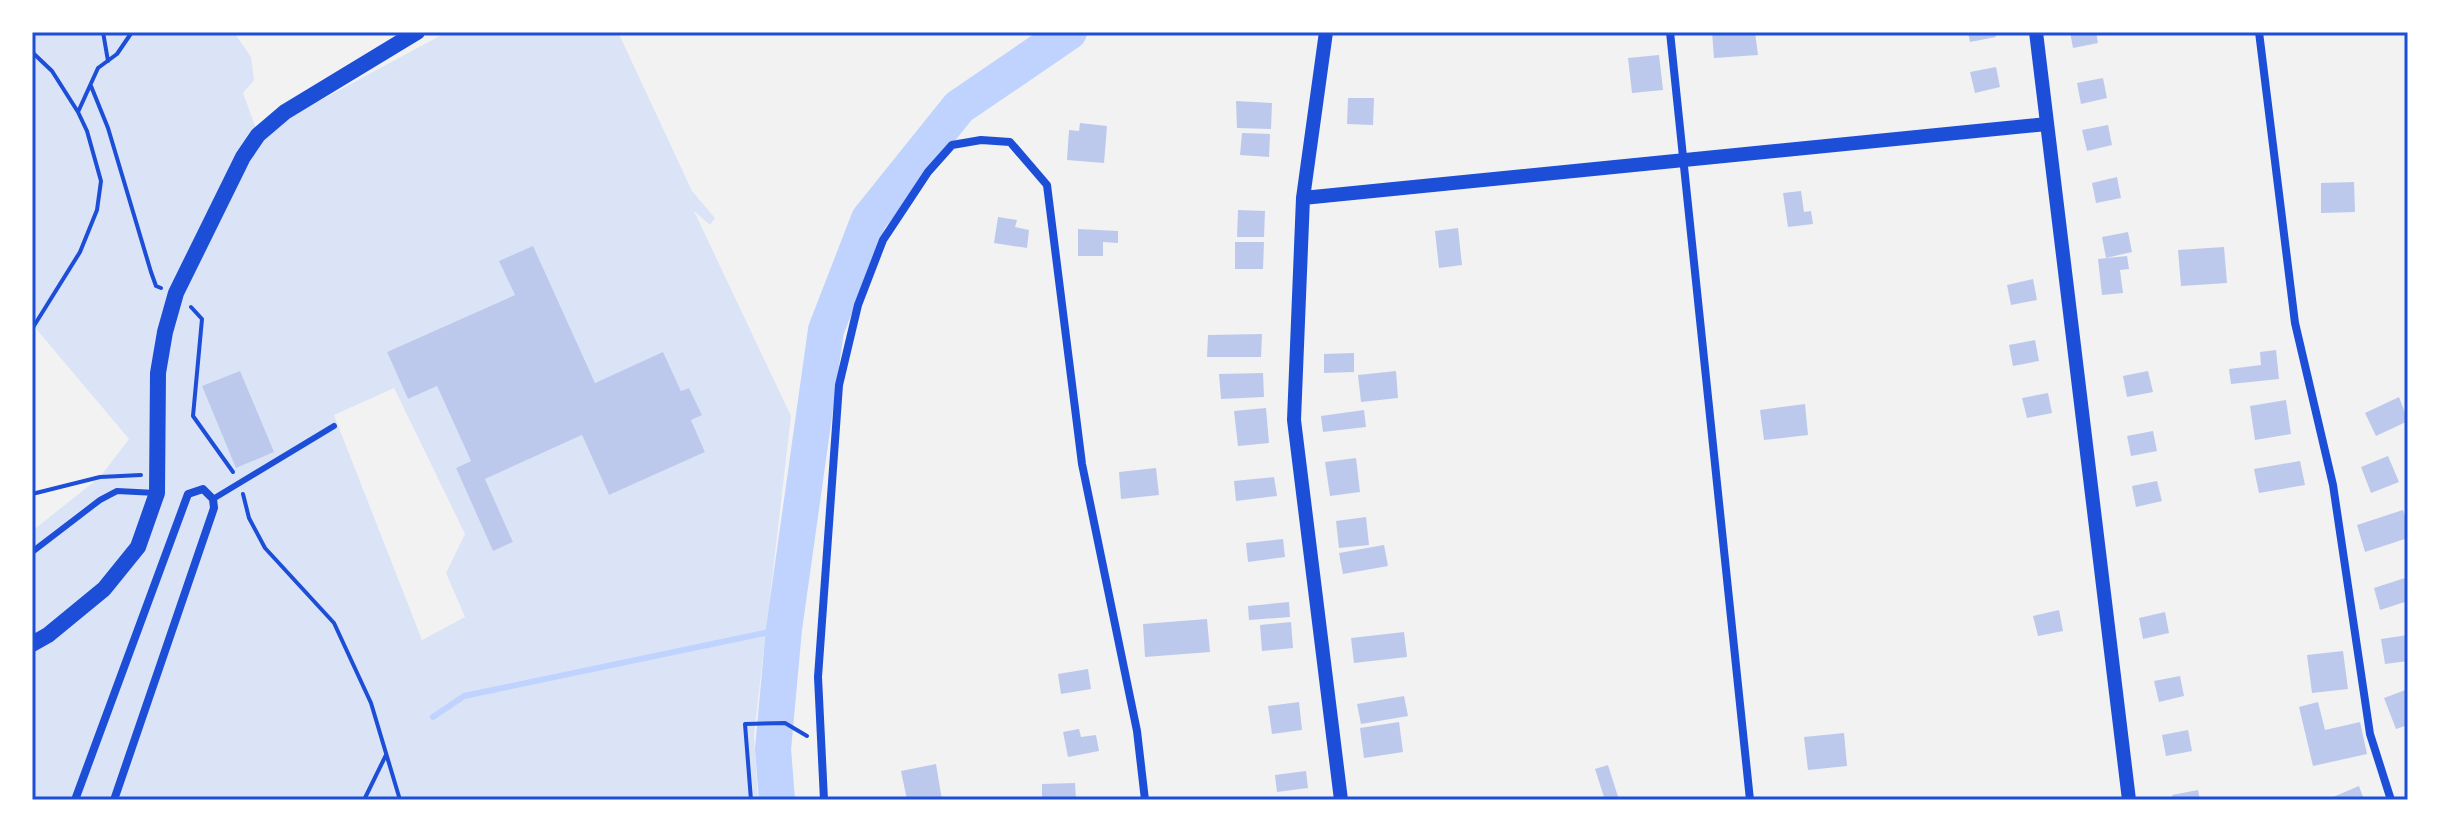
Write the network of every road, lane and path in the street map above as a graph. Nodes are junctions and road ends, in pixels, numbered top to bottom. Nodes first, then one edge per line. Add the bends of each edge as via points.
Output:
1 (103, 32) edge
2 (132, 32) edge
3 (417, 32) edge
4 (1326, 32) edge
5 (1670, 32) edge
6 (2036, 32) edge
7 (2259, 32) edge
8 (32, 52) edge
9 (108, 61) junction
10 (91, 86) junction
11 (78, 112) junction
12 (2047, 124) junction
13 (1682, 162) junction
14 (1303, 198) junction
15 (176, 293) junction
16 (32, 329) edge
17 (334, 426) dead end
18 (159, 473) junction
19 (241, 483) junction
20 (157, 493) junction
21 (32, 494) edge
22 (213, 499) junction
23 (32, 552) edge
24 (32, 644) edge
25 (821, 746) junction
26 (387, 753) junction
27 (75, 800) edge
28 (114, 800) edge
29 (364, 800) edge
30 (400, 800) edge
31 (751, 800) edge
32 (824, 800) edge
33 (1145, 800) edge
34 (1341, 800) edge
35 (1750, 800) edge
36 (2129, 800) edge
37 (2391, 800) edge

1 - 9 path
2 - 9 path
3 - 15 main road via 285,112 258,135
4 - 14 street
5 - 13 street
6 - 12 street
7 - 37 street via 2295,323 2333,485 2370,734
8 - 11 path via 52,71
9 - 10 path via 98,68
10 - 11 path
10 - 15 path via 156,286
11 - 16 path via 101,181 97,210 80,252
12 - 13 street
12 - 36 street
13 - 14 street
13 - 35 street
14 - 34 street via 1294,420
15 - 18 main road via 158,373
15 - 19 path via 202,319 193,416
17 - 19 lane
18 - 20 main road
18 - 21 path via 100,477
19 - 22 lane
19 - 26 path via 249,518 265,548 334,623 371,703
20 - 23 lane via 117,491
20 - 24 main road via 138,547 104,589
22 - 27 street via 203,489 188,494
22 - 28 street
25 - 31 path via 785,723 745,724
25 - 32 street
25 - 33 street via 818,677 839,385 858,305 883,240 952,145 1010,142 1047,185 1082,464 1137,731
26 - 29 path
26 - 30 path

